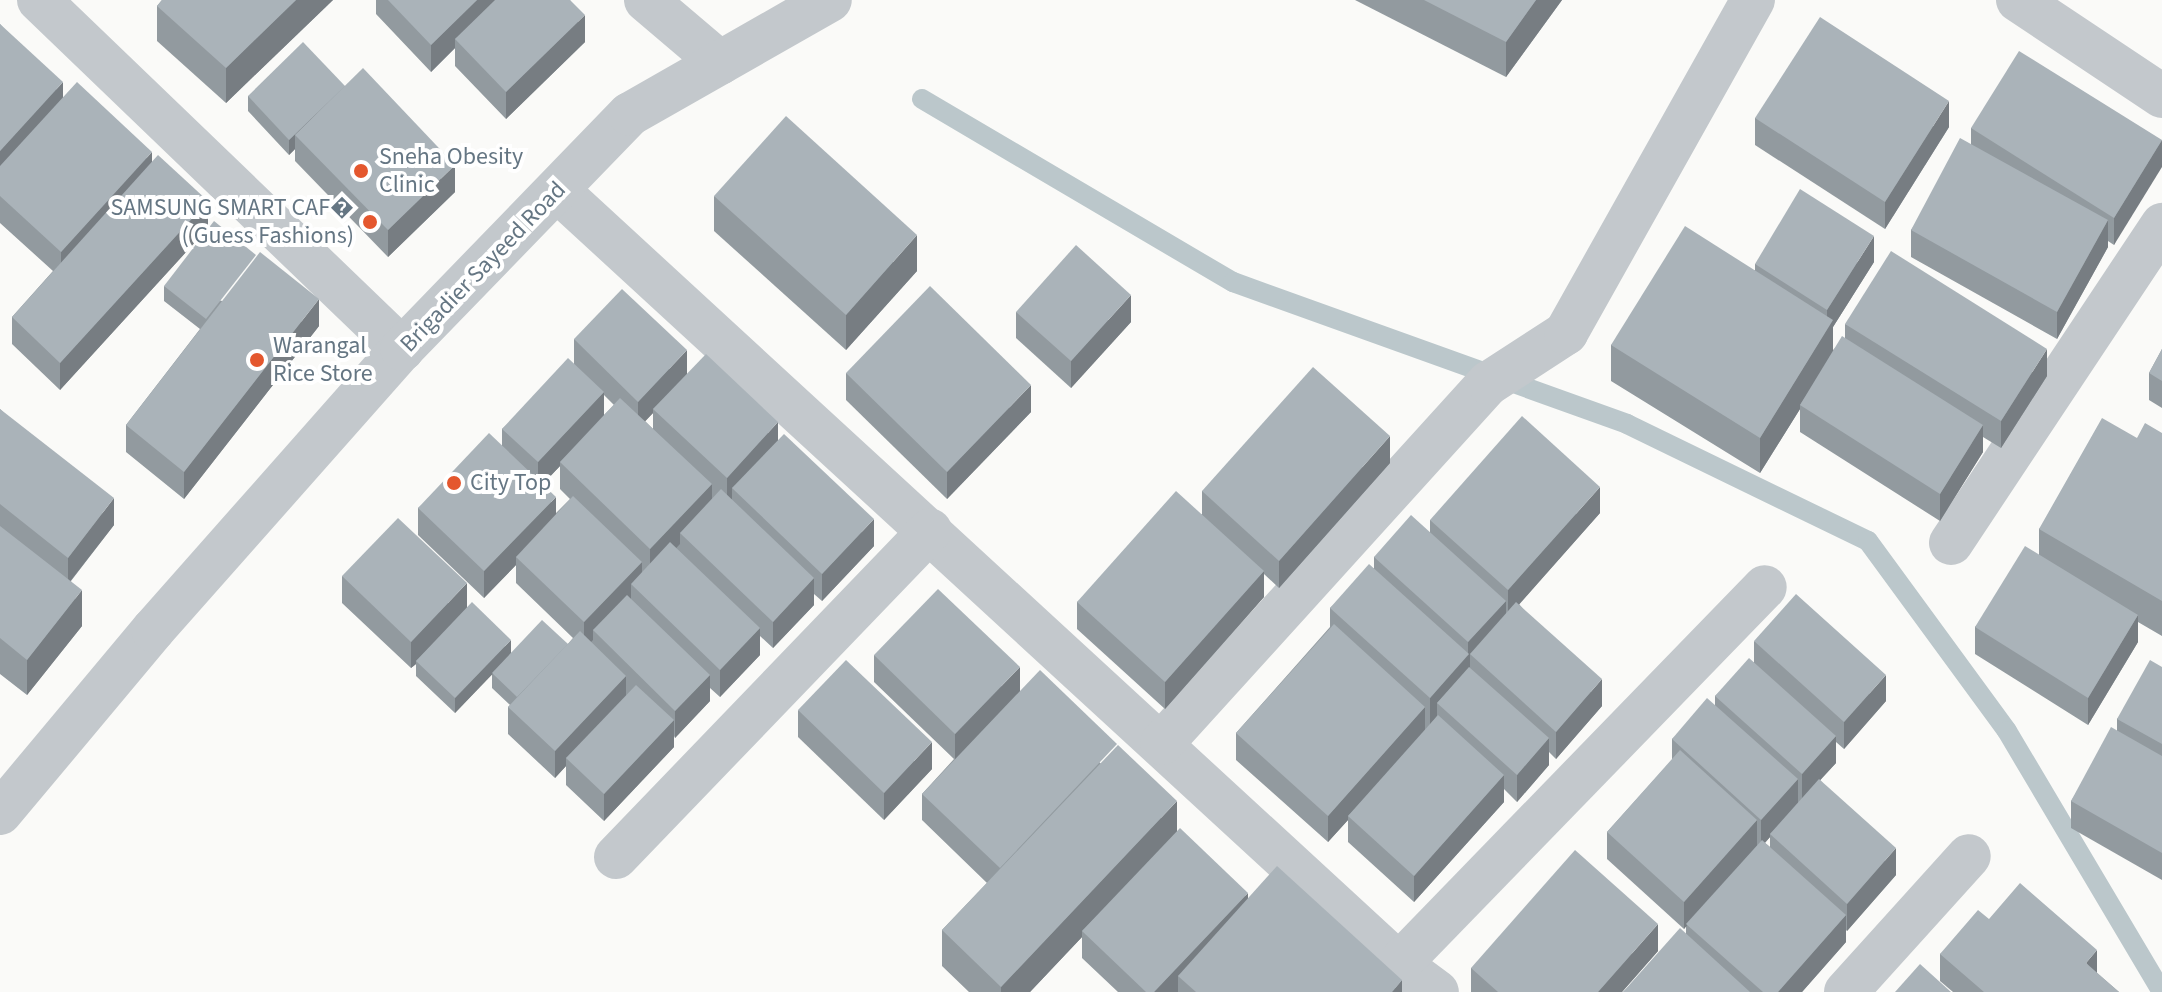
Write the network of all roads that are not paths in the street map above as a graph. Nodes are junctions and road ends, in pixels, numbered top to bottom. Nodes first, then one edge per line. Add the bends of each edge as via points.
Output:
1 (39, 0) edge
2 (646, 0) edge
3 (830, 0) edge
4 (1753, 0) edge
5 (2018, 0) edge
6 (720, 63) junction
7 (2162, 96) edge
8 (558, 191) junction
9 (2162, 225) edge
10 (402, 349) junction
11 (930, 531) junction
12 (1951, 543) dead end
13 (1765, 587) dead end
14 (1162, 743) junction
15 (0, 813) edge
16 (1969, 856) dead end
17 (616, 857) dead end
18 (1399, 964) junction
19 (1437, 992) edge
20 (1846, 992) edge

1 - 10 street
2 - 6 street
3 - 6 street, Brigadier Sayeed Road
4 - 14 street via 1566,333 1489,383
5 - 7 street
6 - 8 street, Brigadier Sayeed Road via 630,114
8 - 10 street, Brigadier Sayeed Road
8 - 11 street
9 - 12 street
10 - 15 street, Brigadier Sayeed Road via 153,630
11 - 14 street
11 - 17 street
13 - 18 street
14 - 18 street
16 - 20 street
18 - 19 street

